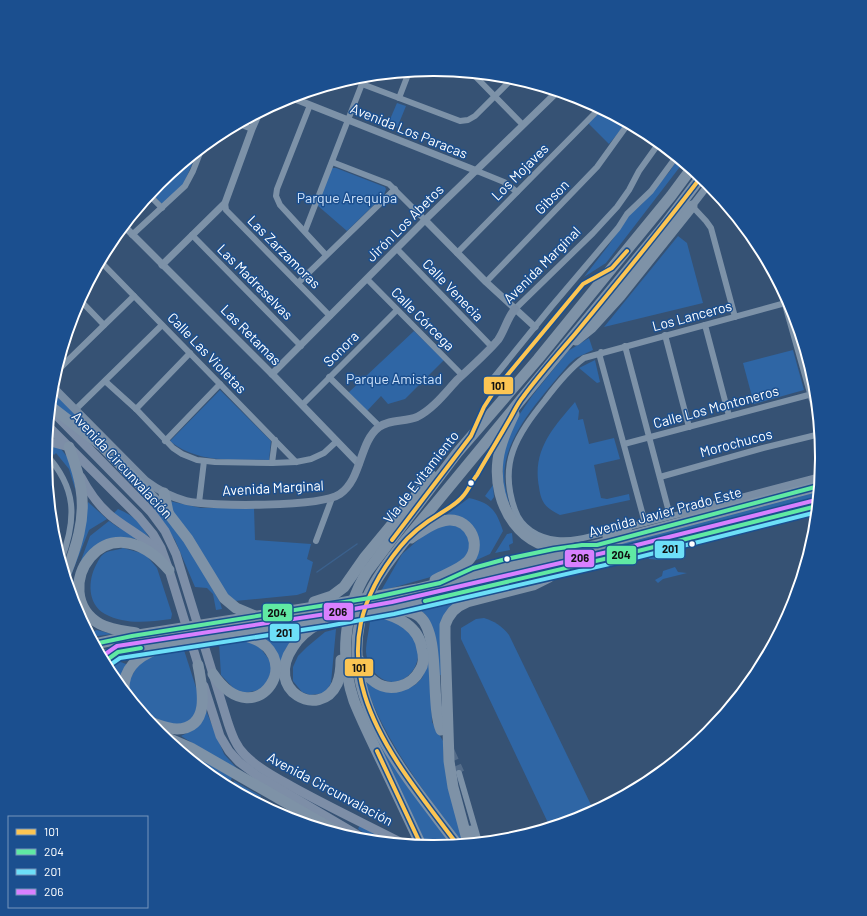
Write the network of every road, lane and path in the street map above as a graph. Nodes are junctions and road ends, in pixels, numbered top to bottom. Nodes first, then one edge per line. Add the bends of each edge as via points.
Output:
1 (407, 77) edge
2 (478, 79) edge
3 (362, 84) joint
4 (508, 84) edge
5 (495, 96) junction
6 (553, 96) edge
7 (399, 98) junction
8 (300, 101) edge
9 (310, 105) junction
10 (595, 113) edge
11 (348, 120) junction
12 (255, 121) edge
13 (523, 126) junction
14 (245, 127) edge
15 (625, 128) edge
16 (252, 129) junction
17 (655, 148) edge
18 (197, 159) edge
19 (673, 161) edge
20 (332, 162) junction
21 (476, 172) junction
22 (688, 174) edge
23 (697, 182) edge
24 (395, 189) junction
25 (705, 190) edge
26 (517, 192) junction
27 (154, 199) edge
28 (225, 203) junction
29 (692, 206) junction
30 (162, 208) junction
31 (425, 220) junction
32 (128, 230) edge
33 (305, 231) junction
34 (132, 235) junction
35 (192, 235) junction
36 (397, 249) junction
37 (457, 253) junction
38 (326, 255) junction
39 (104, 265) edge
40 (162, 265) junction
41 (367, 279) junction
42 (298, 282) junction
43 (486, 282) junction
44 (134, 296) junction
45 (783, 304) edge
46 (84, 305) edge
47 (515, 309) junction
48 (397, 310) junction
49 (330, 316) junction
50 (735, 317) junction
51 (162, 325) junction
52 (705, 325) junction
53 (104, 326) junction
54 (534, 327) junction
55 (665, 335) junction
56 (301, 346) junction
57 (625, 346) junction
58 (492, 347) junction
59 (561, 351) junction
60 (601, 352) junction
61 (190, 353) junction
62 (64, 365) edge
63 (272, 374) junction
64 (462, 376) junction
65 (329, 377) junction
66 (105, 381) junction
67 (220, 384) junction
68 (487, 386) dead end
69 (58, 392) edge
70 (810, 394) edge
71 (521, 399) junction
72 (302, 405) junction
73 (76, 409) junction
74 (136, 409) junction
75 (55, 410) edge
76 (55, 412) edge
77 (729, 416) junction
78 (380, 426) junction
79 (689, 426) junction
80 (53, 431) edge
81 (814, 435) edge
82 (649, 437) junction
83 (105, 439) junction
84 (275, 440) junction
85 (165, 441) junction
86 (337, 441) junction
87 (53, 443) edge
88 (624, 444) junction
89 (69, 447) junction
90 (457, 454) junction
91 (114, 458) junction
92 (52, 461) edge
93 (204, 461) junction
94 (296, 462) junction
95 (272, 463) junction
96 (359, 464) junction
97 (76, 467) junction
98 (660, 477) junction
99 (814, 479) edge
100 (797, 483) junction
101 (814, 488) edge
102 (164, 493) junction
103 (784, 496) junction
104 (332, 498) junction
105 (199, 503) junction
106 (812, 507) edge
107 (168, 513) junction
108 (684, 513) joint
109 (671, 521) junction
110 (645, 523) junction
111 (627, 527) junction
112 (316, 541) dead end
113 (403, 543) junction
114 (597, 545) junction
115 (64, 552) edge
116 (164, 557) junction
117 (68, 568) edge
118 (564, 569) junction
119 (169, 570) junction
120 (417, 589) junction
121 (393, 608) junction
122 (288, 612) junction
123 (375, 612) junction
124 (256, 616) junction
125 (327, 620) junction
126 (144, 634) junction
127 (232, 634) junction
128 (346, 634) junction
129 (100, 643) edge
130 (174, 643) junction
131 (356, 652) junction
132 (107, 655) edge
133 (198, 662) junction
134 (213, 674) junction
135 (125, 682) edge
136 (161, 725) edge
137 (441, 730) dead end
138 (180, 743) edge
139 (459, 773) tunnel mouth
140 (457, 805) junction
141 (320, 822) edge
142 (349, 830) edge
143 (390, 837) edge
144 (472, 837) edge
145 (477, 837) edge
146 (467, 838) edge
147 (418, 839) edge
148 (453, 839) edge

1 - 7 street
2 - 5 street
3 - 7 street
3 - 11 street
4 - 5 street
5 - 7 street via 475,116 460,121
5 - 13 street
6 - 13 street, Jirón Los Abetos
8 - 9 street, Avenida Los Paracas
9 - 11 street, Avenida Los Paracas
9 - 33 street via 276,196 280,205
10 - 26 street, Los Mojaves
11 - 20 street
11 - 21 street, Avenida Los Paracas
12 - 16 street
13 - 21 street, Jirón Los Abetos
14 - 16 street
15 - 43 street, Gibson via 597,167
16 - 28 street
17 - 47 street, Avenida Marginal via 617,207
18 - 30 street via 185,186
19 - 54 street via 651,191 627,214
20 - 24 street via 389,184
20 - 33 street
21 - 26 street, Avenida Los Paracas via 504,182
21 - 31 street, Jirón Los Abetos
22 - 90 highway, Vía de Evitamiento
23 - 59 highway, Vía de Evitamiento
24 - 31 street
24 - 38 street
25 - 29 street
26 - 37 street, Los Mojaves
27 - 30 street
28 - 35 street
28 - 42 street, Las Zarzamoras via 226,210
29 - 50 street via 711,228
29 - 59 highway via 616,301 591,328
30 - 34 street
31 - 36 street, Jirón Los Abetos
31 - 37 street
32 - 34 street, Las Retamas
33 - 38 street
34 - 40 street, Las Retamas
35 - 40 street
35 - 56 street, Las Madreselvas
36 - 41 street, Jirón Los Abetos
36 - 58 street, Calle Venecia
37 - 43 street
38 - 42 street
39 - 44 street, Calle Las Violetas
40 - 63 street, Las Retamas
41 - 48 street, Calle Córcega
41 - 49 street, Jirón Los Abetos
42 - 49 street, Las Zarzamoras
43 - 47 street
44 - 51 street, Calle Las Violetas
44 - 53 street
45 - 50 street, Los Lanceros
46 - 53 street
47 - 54 street
47 - 58 main road, Avenida Marginal
48 - 64 street, Calle Córcega
48 - 65 street, Sonora
49 - 56 street, Jirón Los Abetos
50 - 52 street, Los Lanceros
51 - 61 street, Calle Las Violetas
51 - 66 street
52 - 55 street, Los Lanceros
52 - 77 street
53 - 62 street
54 - 68 street
55 - 57 street, Los Lanceros
55 - 79 street
56 - 63 street, Jirón Los Abetos
57 - 60 street, Los Lanceros
57 - 82 street
58 - 64 main road, Avenida Marginal
59 - 71 highway, Vía de Evitamiento
60 - 88 street via 600,357
60 - 111 street, Avenida Javier Prado Este via 584,358 575,365 522,429 511,457 509,488 518,519 533,533 545,538 567,540
61 - 67 street, Calle Las Violetas
61 - 74 street
63 - 72 street, Las Retamas
64 - 78 main road, Avenida Marginal via 417,417
65 - 72 street, Sonora
65 - 78 street
66 - 73 street
66 - 74 street
67 - 84 street, Calle Las Violetas
67 - 85 street
69 - 73 main road, Avenida Marginal
70 - 77 street, Calle Los Montoneros
71 - 113 highway, Vía de Evitamiento
71 - 114 highway via 503,440 498,460 500,489 508,513 515,526 531,540 561,548
72 - 86 street, Las Retamas
73 - 83 main road, Avenida Marginal
74 - 85 street
75 - 91 highway
76 - 134 main road, Avenida Circunvalación via 160,524 174,548
77 - 79 street, Calle Los Montoneros
78 - 96 main road, Avenida Marginal via 368,441
79 - 82 street, Calle Los Montoneros
80 - 89 main road, Avenida Circunvalación
81 - 98 street, Morochucos
82 - 88 street, Calle Los Montoneros
82 - 98 street
83 - 91 highway
83 - 102 main road, Avenida Marginal via 146,480
84 - 94 street, Calle Las Violetas
84 - 95 street
85 - 93 street via 182,454
86 - 94 street via 324,453
86 - 96 street, Las Retamas
87 - 89 main road
88 - 110 street
89 - 97 highway
89 - 116 main road, Avenida Circunvalación via 145,522
90 - 122 highway via 425,484 365,557 344,587 327,598
90 - 128 highway, Vía de Evitamiento via 360,584
91 - 107 highway
92 - 115 street via 66,482 72,508
93 - 95 street
93 - 105 street
94 - 95 street
96 - 104 main road, Avenida Marginal via 346,488
97 - 116 main road via 96,502 111,516 153,545
97 - 117 highway via 82,507 77,543
98 - 109 street
99 - 100 main road, Avenida Javier Prado Este
100 - 103 highway
100 - 108 main road, Avenida Javier Prado Este
101 - 103 highway, Avenida Javier Prado Este
102 - 105 main road, Avenida Marginal
102 - 107 highway
103 - 109 highway, Avenida Javier Prado Este
104 - 105 main road, Avenida Marginal via 262,504
104 - 112 street
106 - 118 highway
107 - 124 highway via 188,539 224,598 236,608
108 - 109 highway
109 - 110 street, Avenida Javier Prado Este
109 - 114 highway, Avenida Javier Prado Este
110 - 111 street, Avenida Javier Prado Este
111 - 114 highway
113 - 120 highway via 435,524 451,520 465,525 473,538 474,551 466,563
113 - 131 highway, Vía de Evitamiento via 375,582 364,608
114 - 120 highway, Avenida Javier Prado Este
116 - 119 main road, Avenida Circunvalación
118 - 121 highway
118 - 140 highway via 533,584 467,602 448,618 445,625 447,741
119 - 126 highway via 146,549 126,542 99,549 83,568 79,582 80,593 89,615 109,628
119 - 133 main road, Avenida Circunvalación
120 - 122 highway, Avenida Javier Prado Este
121 - 123 highway
121 - 137 highway via 415,613 427,626 436,684 437,718
122 - 124 highway, Avenida Javier Prado Este
123 - 125 highway
123 - 131 highway via 402,620 414,630 423,651 420,671 403,686 383,686 368,676
124 - 126 highway, Avenida Javier Prado Este
125 - 127 highway
125 - 128 highway via 302,636 288,655 286,679 294,694 313,700 326,696 333,690 339,680
126 - 129 highway, Avenida Javier Prado Este
127 - 130 highway
127 - 134 highway via 255,639 264,644 275,663 274,680 265,692 246,698 227,690
128 - 147 highway via 347,669 355,702
130 - 132 highway
130 - 135 highway via 137,660 130,666
131 - 148 highway, Vía de Evitamiento via 361,688 377,728 410,780
133 - 136 highway via 203,700 198,719 188,726 177,729
133 - 142 main road, Avenida Circunvalación via 218,731 234,757 259,777
134 - 143 main road, Avenida Circunvalación via 232,735 241,751 261,768 304,793
138 - 141 highway
139 - 145 street
140 - 144 street via 466,818
140 - 146 highway

